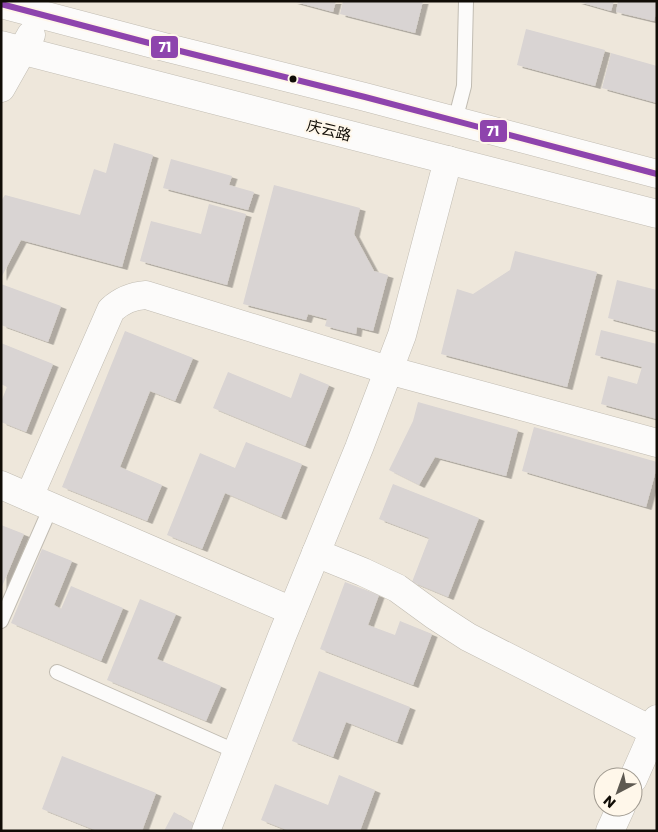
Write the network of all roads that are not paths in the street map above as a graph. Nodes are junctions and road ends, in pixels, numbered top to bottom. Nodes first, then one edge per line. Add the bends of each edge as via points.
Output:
1 (466, 1) edge
2 (2, 3) edge
3 (42, 15) junction
4 (12, 48) edge
5 (1, 88) edge
6 (455, 121) junction
7 (448, 160) junction
8 (657, 174) edge
9 (657, 214) edge
10 (388, 370) junction
11 (657, 443) edge
12 (1, 485) edge
13 (40, 502) junction
14 (316, 553) junction
15 (292, 611) junction
16 (1, 621) edge
17 (57, 672) dead end
18 (655, 725) edge
19 (237, 752) junction
20 (638, 767) edge
21 (616, 817) edge
22 (206, 831) edge
23 (610, 831) edge

1 - 6 lane via 464,86
2 - 3 street
3 - 4 street
3 - 6 street
4 - 5 street
4 - 7 street, 庆云路
6 - 8 street
7 - 9 street, 庆云路
7 - 10 street via 402,335
10 - 11 street
10 - 13 street via 146,295 125,300 111,310
10 - 14 street
12 - 13 street
13 - 15 street
13 - 16 lane
14 - 15 street
14 - 18 street via 397,588 468,637
15 - 19 street
17 - 19 lane
18 - 20 street
19 - 22 street
21 - 23 street

